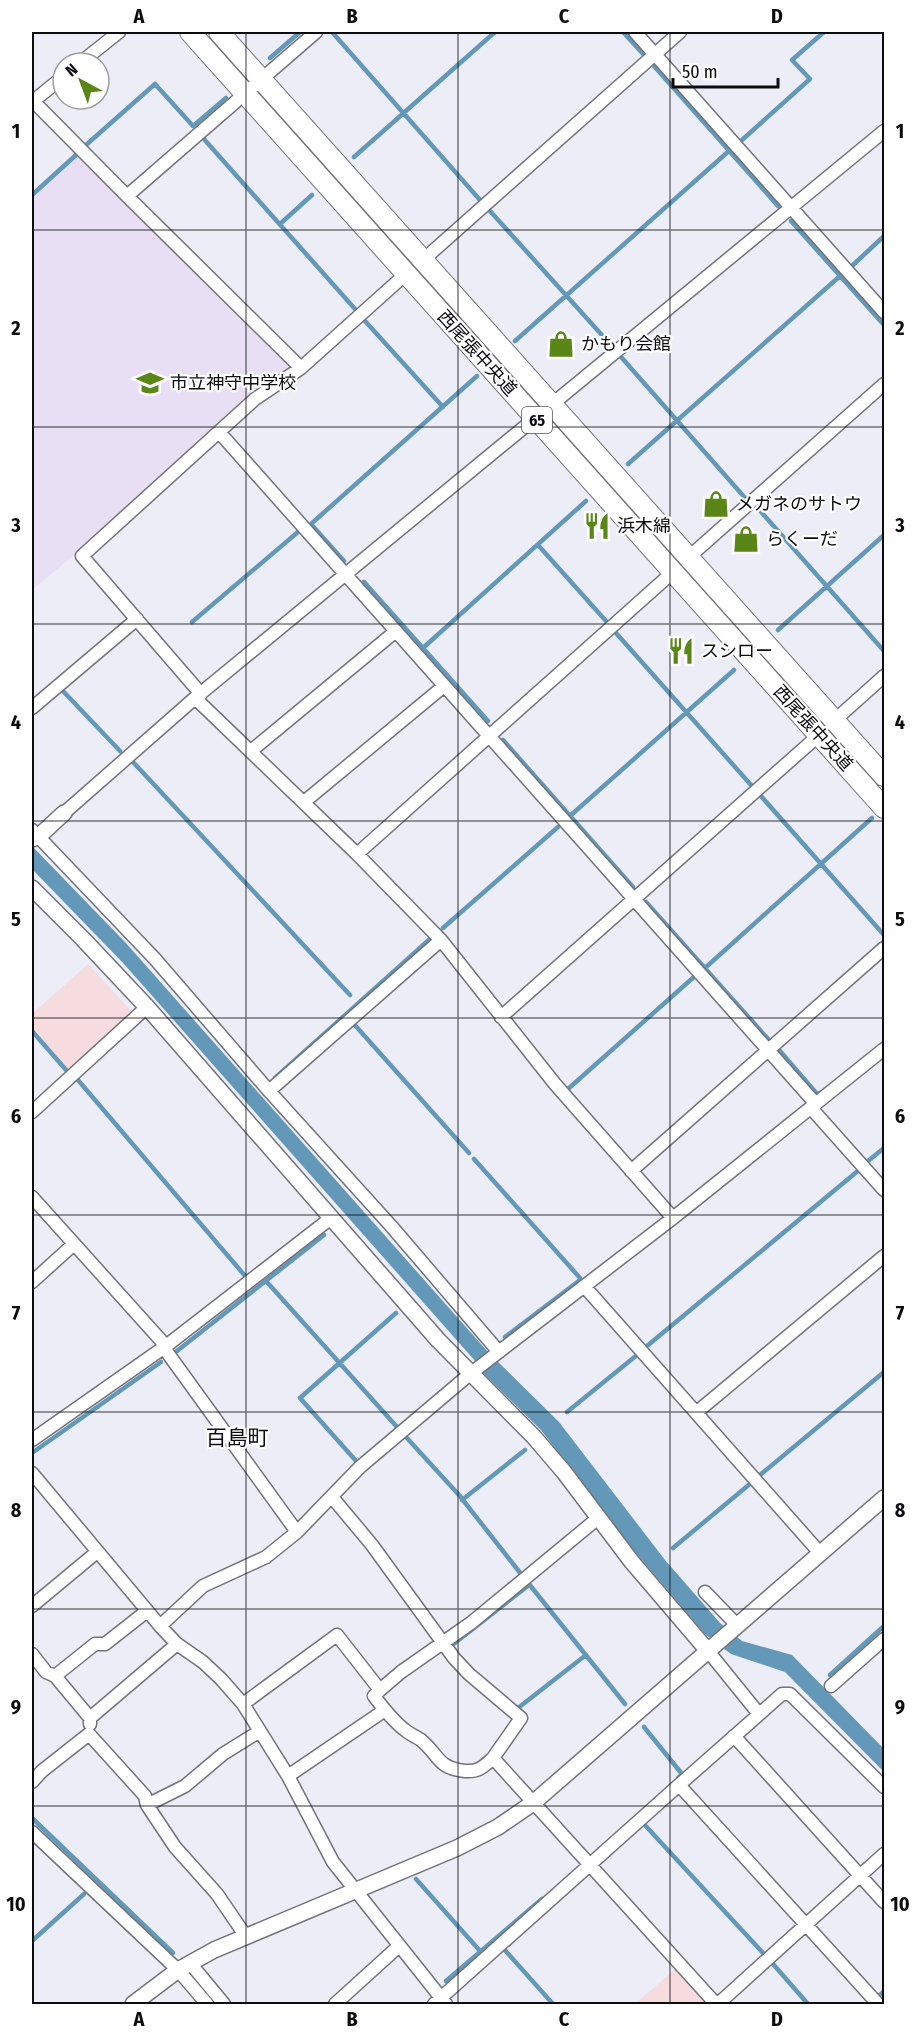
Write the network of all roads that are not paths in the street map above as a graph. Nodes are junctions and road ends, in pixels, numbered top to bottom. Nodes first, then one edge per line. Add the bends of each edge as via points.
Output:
1 (119, 32) edge
2 (190, 32) edge
3 (219, 32) edge
4 (316, 32) edge
5 (635, 32) edge
6 (680, 32) edge
7 (95, 51) edge
8 (655, 54) junction
9 (261, 81) junction
10 (51, 86) edge
11 (246, 93) junction
12 (32, 101) edge
13 (885, 131) edge
14 (127, 196) junction
15 (791, 208) junction
16 (423, 260) junction
17 (407, 273) junction
18 (885, 312) edge
19 (300, 368) junction
20 (885, 384) edge
21 (552, 404) junction
22 (535, 417) junction
23 (219, 432) junction
24 (689, 557) junction
25 (673, 572) junction
26 (345, 574) junction
27 (137, 619) junction
28 (396, 631) junction
29 (885, 676) edge
30 (444, 686) junction
31 (198, 696) junction
32 (32, 708) edge
33 (835, 720) junction
34 (819, 735) junction
35 (489, 736) junction
36 (251, 751) junction
37 (885, 776) edge
38 (304, 802) junction
39 (885, 808) edge
40 (64, 813) joint
41 (33, 836) edge
42 (357, 854) junction
43 (32, 888) edge
44 (633, 899) junction
45 (441, 940) junction
46 (885, 948) edge
47 (147, 1007) junction
48 (501, 1017) junction
49 (769, 1049) junction
50 (885, 1049) edge
51 (269, 1091) junction
52 (813, 1106) junction
53 (32, 1112) edge
54 (631, 1171) junction
55 (885, 1190) edge
56 (32, 1197) edge
57 (331, 1218) junction
58 (673, 1218) junction
59 (74, 1244) junction
60 (885, 1256) edge
61 (32, 1282) edge
62 (585, 1286) junction
63 (165, 1347) junction
64 (498, 1353) junction
65 (474, 1372) junction
66 (697, 1412) junction
67 (32, 1440) edge
68 (32, 1473) edge
69 (332, 1497) junction
70 (885, 1498) edge
71 (597, 1519) junction
72 (297, 1532) junction
73 (97, 1552) junction
74 (820, 1553) junction
75 (705, 1592) dead end
76 (32, 1606) edge
77 (147, 1611) junction
78 (159, 1626) junction
79 (737, 1626) junction
80 (885, 1639) edge
81 (177, 1644) junction
82 (442, 1644) junction
83 (712, 1648) junction
84 (32, 1654) edge
85 (55, 1676) junction
86 (831, 1686) dead end
87 (380, 1690) junction
88 (243, 1704) junction
89 (385, 1710) junction
90 (759, 1714) junction
91 (90, 1718) junction
92 (260, 1731) junction
93 (89, 1734) junction
94 (734, 1736) junction
95 (493, 1758) junction
96 (288, 1776) junction
97 (32, 1782) edge
98 (679, 1785) junction
99 (885, 1787) edge
100 (533, 1803) junction
101 (147, 1806) junction
102 (32, 1832) edge
103 (885, 1854) edge
104 (589, 1865) junction
105 (860, 1876) junction
106 (355, 1890) junction
107 (885, 1902) edge
108 (805, 1925) junction
109 (245, 1935) junction
110 (399, 1946) junction
111 (184, 1967) junction
112 (441, 2002) edge
113 (133, 2004) edge
114 (207, 2004) edge
115 (224, 2004) edge
116 (335, 2004) edge
117 (717, 2004) edge
118 (878, 2004) edge

1 - 7 street
2 - 11 main road, 西尾張中央道 / 65
3 - 9 main road, 西尾張中央道 / 65
4 - 9 street
5 - 8 street
6 - 8 street
8 - 15 street
8 - 16 street
9 - 11 street
9 - 16 main road, 西尾張中央道 / 65
10 - 12 street
11 - 14 street
11 - 17 main road, 西尾張中央道 / 65
12 - 14 street
13 - 15 street
14 - 19 street
15 - 18 street
15 - 21 street
16 - 21 main road, 西尾張中央道 / 65
17 - 19 street
17 - 22 main road, 西尾張中央道 / 65
19 - 23 street via 255,399
20 - 24 street
21 - 22 street
21 - 24 main road, 西尾張中央道 / 65
22 - 25 main road, 西尾張中央道 / 65
22 - 26 street
23 - 26 street
23 - 27 street via 82,556
24 - 33 main road, 西尾張中央道 / 65
25 - 34 main road, 西尾張中央道 / 65
25 - 35 street
26 - 28 street
26 - 31 street
27 - 31 street
27 - 32 street
28 - 30 street
28 - 36 street
29 - 33 street
30 - 35 street
30 - 38 street
31 - 36 street
31 - 40 street
33 - 37 main road, 西尾張中央道 / 65
34 - 39 main road, 西尾張中央道 / 65
34 - 44 street
35 - 42 street
35 - 44 street
36 - 38 street
38 - 42 street
40 - 41 street
41 - 51 street via 155,959
42 - 45 street
43 - 47 street
44 - 48 street
44 - 49 street
45 - 48 street
45 - 51 street
46 - 49 street
47 - 53 street
47 - 57 street
48 - 54 street
49 - 52 street
49 - 54 street
50 - 52 street
51 - 64 street via 392,1227
52 - 55 street
52 - 58 street
54 - 58 street
56 - 59 street
57 - 63 street
57 - 65 street via 438,1340
58 - 62 street
59 - 61 street
59 - 63 street
60 - 66 street
62 - 64 street
62 - 66 street
63 - 67 street
63 - 72 street
64 - 65 street
65 - 69 street via 360,1467
65 - 71 street via 564,1472
66 - 74 street
68 - 73 street
69 - 72 street
69 - 82 street via 372,1545
70 - 74 street
71 - 82 street
71 - 83 street
72 - 78 street via 266,1557 203,1586
73 - 76 street
73 - 77 street
74 - 79 street
75 - 79 street
77 - 78 street
77 - 85 street via 105,1644 95,1644
78 - 81 street
79 - 83 street
80 - 86 street
81 - 88 street via 203,1662
81 - 91 street
82 - 87 street
82 - 95 street via 469,1674 521,1718
83 - 90 street
83 - 100 street
84 - 85 street via 46,1672
85 - 91 street
87 - 88 street via 337,1635
87 - 89 street via 374,1696
88 - 92 street
89 - 95 street via 451,1769 475,1772
89 - 96 street
90 - 94 street
90 - 99 street via 782,1694 790,1694
91 - 93 street
92 - 96 street
92 - 101 street via 223,1754 185,1786
93 - 97 street
93 - 101 street via 145,1796
94 - 98 street
94 - 105 street
95 - 100 street
96 - 106 street via 333,1862
98 - 104 street
98 - 108 street
100 - 104 street
100 - 106 street via 457,1848
101 - 109 street
102 - 111 street
103 - 105 street
104 - 112 street
104 - 117 street
105 - 107 street
105 - 108 street
106 - 109 street
106 - 110 street
108 - 117 street
108 - 118 street
109 - 111 street
110 - 112 street
110 - 116 street
111 - 113 street
111 - 114 street
111 - 115 street

